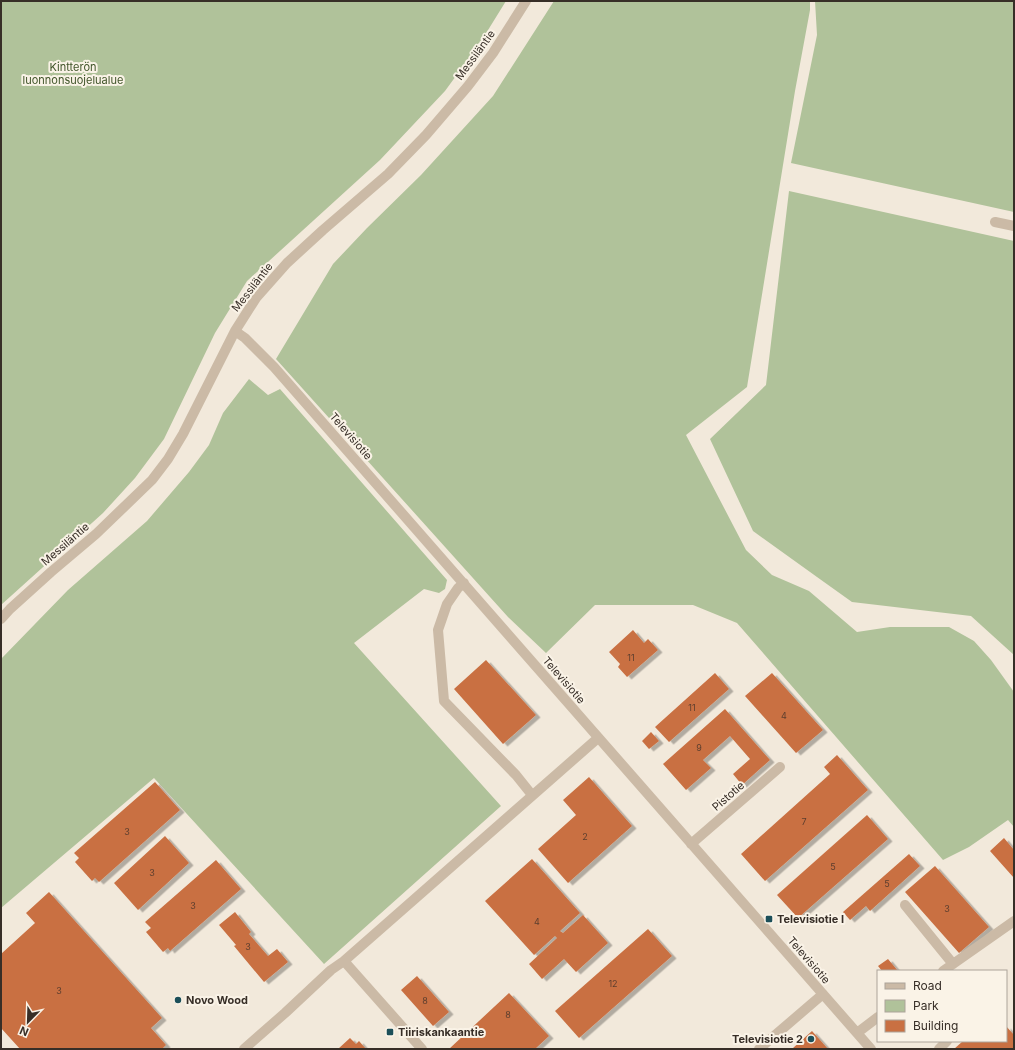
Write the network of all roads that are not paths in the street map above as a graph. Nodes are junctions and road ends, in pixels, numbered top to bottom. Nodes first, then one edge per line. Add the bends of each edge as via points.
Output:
1 (526, 1) edge
2 (996, 222) dead end
3 (1014, 226) edge
4 (235, 331) junction
5 (464, 583) junction
6 (1, 619) edge
7 (598, 738) junction
8 (780, 767) dead end
9 (532, 795) junction
10 (691, 844) junction
11 (905, 905) dead end
12 (1014, 921) edge
13 (344, 961) junction
14 (953, 964) junction
15 (944, 970) edge
16 (823, 994) junction
17 (877, 1018) edge
18 (857, 1033) junction
19 (947, 1042) edge
20 (244, 1049) edge
21 (422, 1049) edge
22 (759, 1049) edge
23 (871, 1049) edge
24 (939, 1049) edge

1 - 4 street, Messiläntie via 493,53 426,135 388,174 288,263 256,298
2 - 3 street
4 - 5 street, Televisiotie via 274,367
4 - 6 street, Messiläntie via 183,434 152,480
5 - 7 street, Televisiotie
5 - 9 street via 447,604 438,630 444,701
7 - 9 street
7 - 10 street, Televisiotie
8 - 10 street, Pistotie
9 - 13 street
10 - 16 street, Televisiotie
11 - 14 street
12 - 14 street
13 - 20 street
13 - 21 street
14 - 15 street
16 - 18 street, Televisiotie
16 - 22 street
17 - 18 street
18 - 23 street, Televisiotie
19 - 24 street

